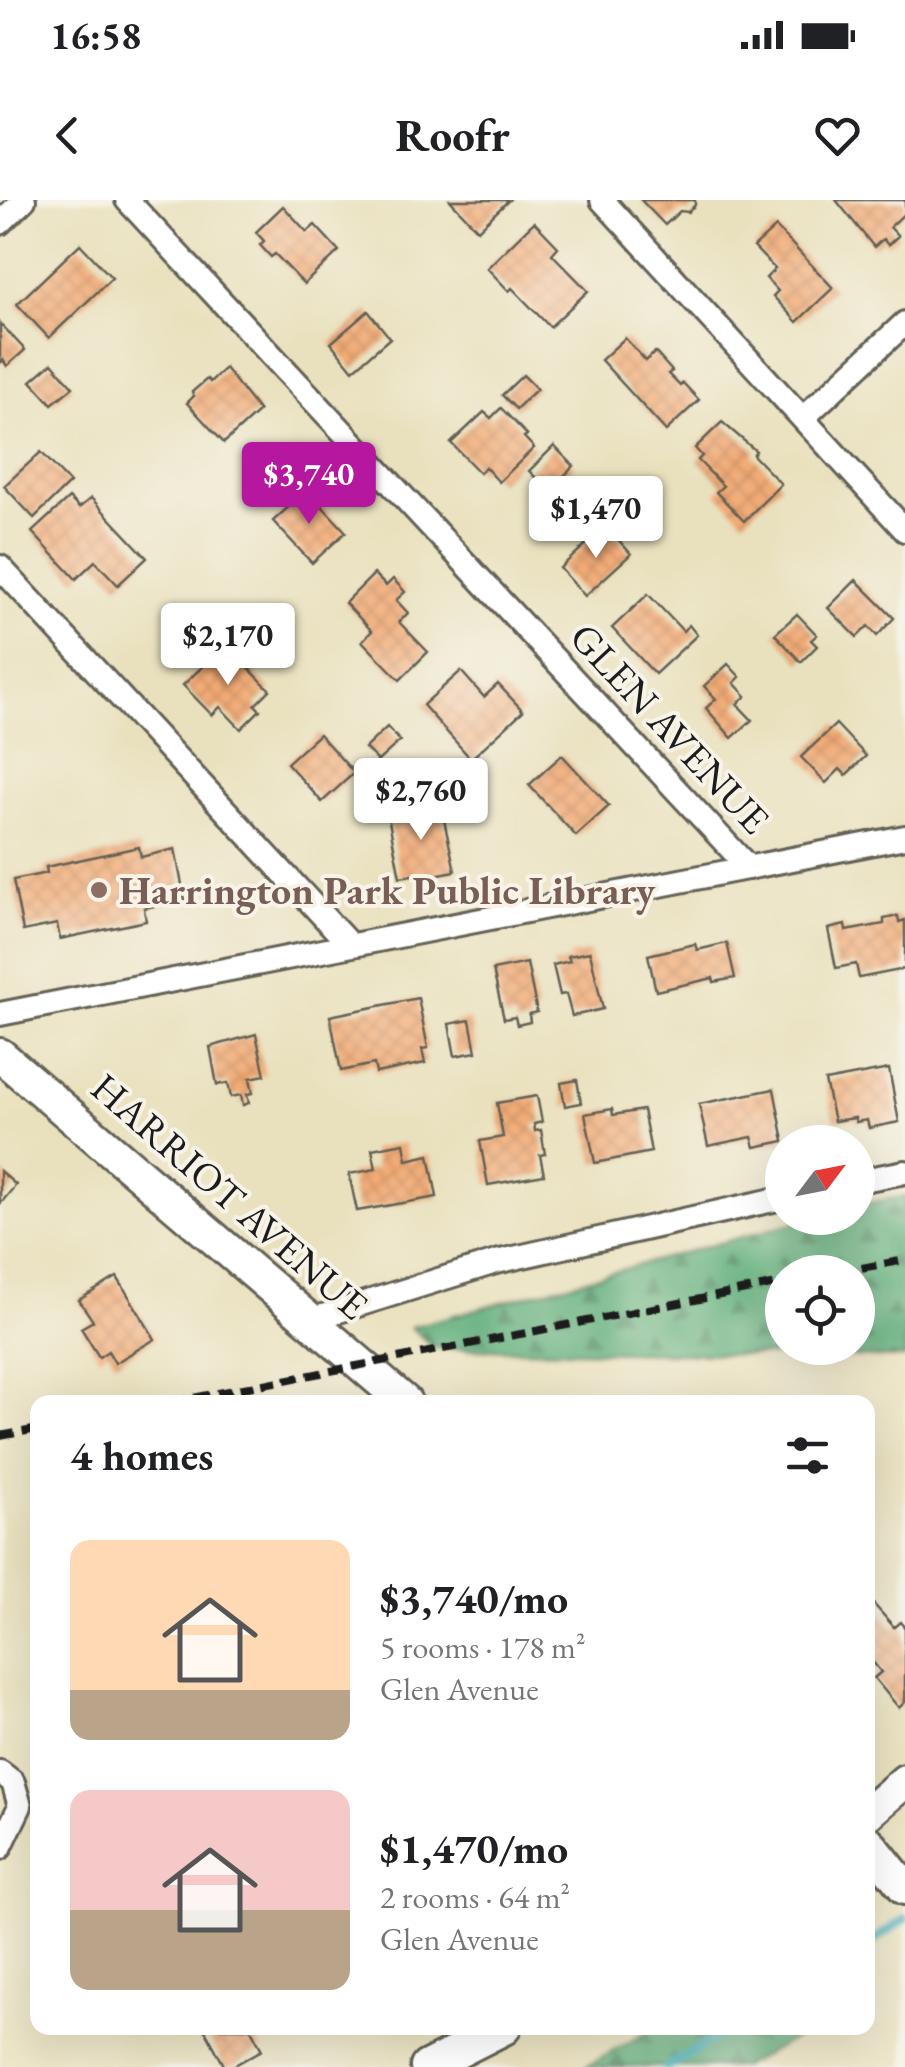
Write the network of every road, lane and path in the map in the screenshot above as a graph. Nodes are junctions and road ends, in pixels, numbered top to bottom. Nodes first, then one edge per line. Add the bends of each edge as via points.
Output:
1 (24, 200) edge
2 (127, 200) edge
3 (602, 200) edge
4 (0, 223) edge
5 (905, 323) edge
6 (803, 418) junction
7 (905, 530) edge
8 (0, 567) edge
9 (905, 837) edge
10 (749, 868) junction
11 (349, 944) junction
12 (0, 1014) edge
13 (0, 1055) edge
14 (905, 1172) edge
15 (875, 1178) edge
16 (765, 1202) edge
17 (310, 1320) junction
18 (397, 1395) edge
19 (0, 1772) edge
20 (905, 1781) edge
21 (875, 1807) edge
22 (0, 1848) edge
23 (875, 1851) edge
24 (901, 1883) edge
25 (490, 2035) edge
26 (426, 2067) edge

1 - 4 street
2 - 10 street, GLEN AVENUE
3 - 6 street
5 - 6 street
6 - 7 street
8 - 11 street
9 - 10 street
10 - 11 street
11 - 12 street
13 - 17 street, HARRIOT AVENUE
14 - 15 street
16 - 17 street via 496,1262
17 - 18 street, HARRIOT AVENUE
19 - 22 street via 13,1782 20,1806
20 - 21 street
23 - 24 street
25 - 26 street

